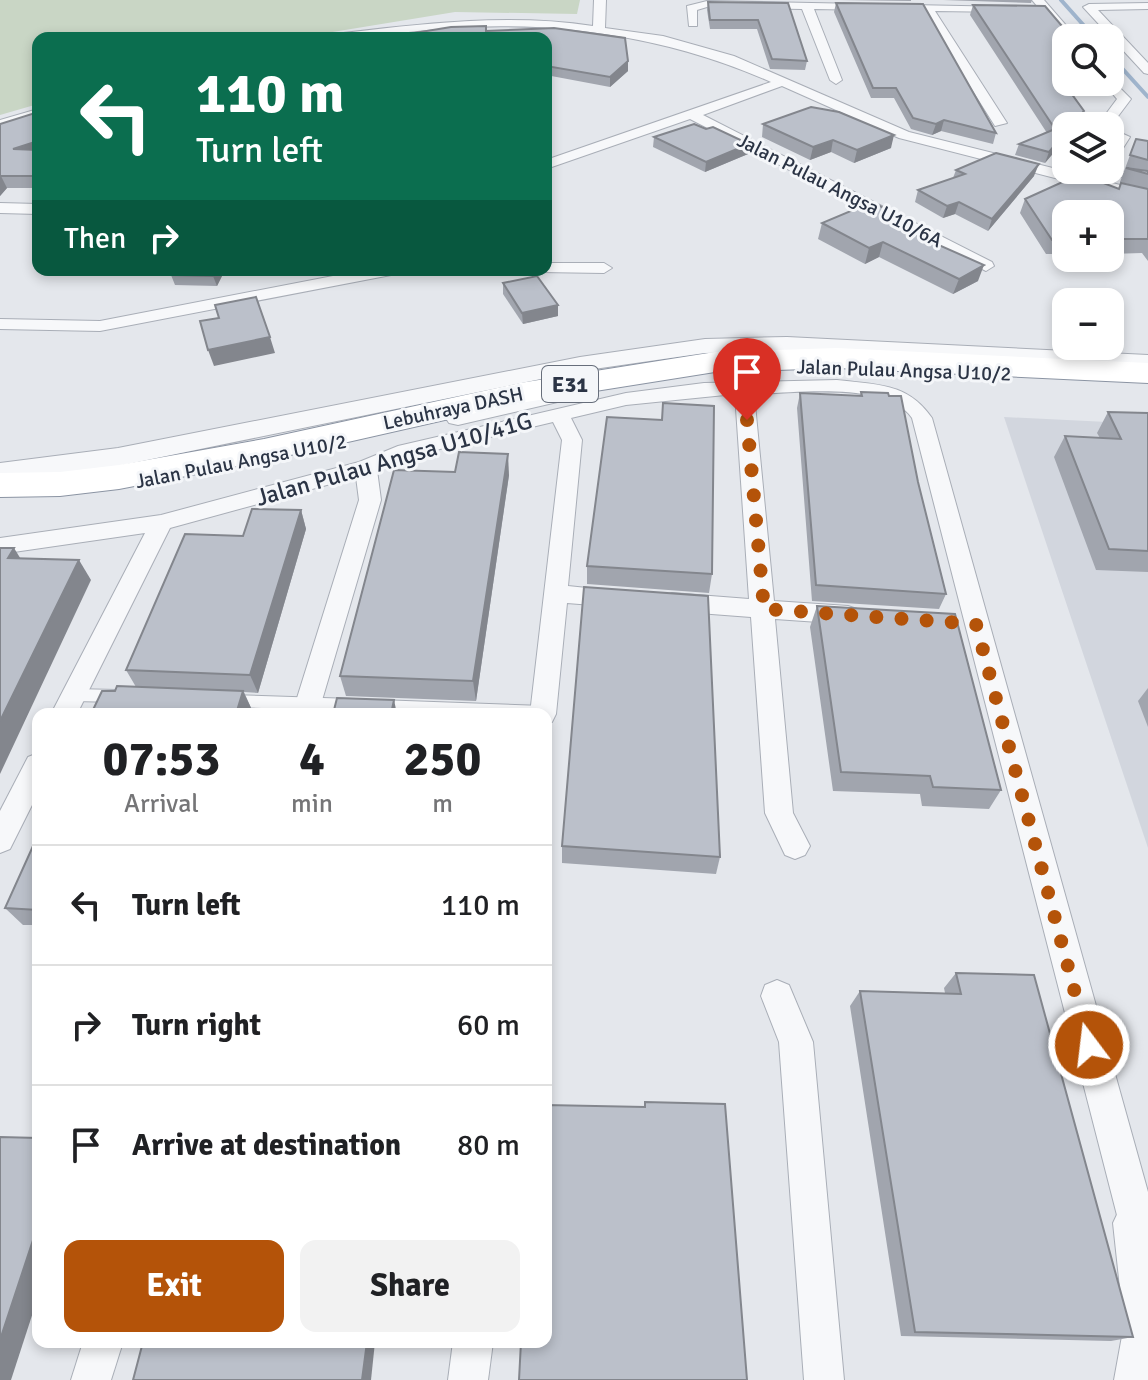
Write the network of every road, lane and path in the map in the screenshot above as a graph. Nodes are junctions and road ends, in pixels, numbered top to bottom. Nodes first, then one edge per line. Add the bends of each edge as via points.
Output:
1 (600, 0) edge
2 (1035, 5) edge
3 (807, 6) junction
4 (1148, 6) edge
5 (927, 8) junction
6 (1017, 10) edge
7 (693, 24) dead end
8 (1059, 24) edge
9 (599, 29) junction
10 (383, 32) edge
11 (1148, 70) edge
12 (836, 80) dead end
13 (782, 82) junction
14 (1121, 96) edge
15 (1114, 112) edge
16 (32, 115) edge
17 (693, 115) junction
18 (1000, 123) dead end
19 (0, 124) edge
20 (552, 149) edge
21 (568, 157) junction
22 (552, 163) edge
23 (1052, 169) edge
24 (1124, 175) edge
25 (1148, 181) edge
26 (1105, 184) edge
27 (1148, 197) edge
28 (0, 208) edge
29 (32, 209) edge
30 (986, 266) edge
31 (552, 268) edge
32 (604, 268) dead end
33 (331, 276) edge
34 (0, 324) edge
35 (1148, 359) edge
36 (1148, 373) edge
37 (1148, 382) edge
38 (744, 388) junction
39 (559, 414) junction
40 (0, 464) edge
41 (366, 467) junction
42 (0, 472) edge
43 (0, 485) edge
44 (0, 495) edge
45 (161, 523) junction
46 (0, 546) edge
47 (556, 594) junction
48 (764, 609) junction
49 (868, 616) edge
50 (136, 697) edge
51 (214, 700) edge
52 (69, 704) edge
53 (297, 708) edge
54 (307, 708) edge
55 (544, 708) edge
56 (32, 777) edge
57 (0, 840) edge
58 (795, 846) dead end
59 (777, 996) dead end
60 (1145, 1231) edge
61 (1148, 1320) edge
62 (1148, 1330) edge
63 (101, 1348) edge
64 (472, 1348) edge
65 (91, 1380) edge
66 (468, 1380) edge
67 (824, 1380) edge
68 (1141, 1380) edge

1 - 9 street
2 - 8 street
3 - 5 street
3 - 7 street via 697,5 691,8
3 - 12 street
4 - 11 street via 1089,7
5 - 6 street
5 - 18 street
9 - 10 street via 440,25
9 - 13 street via 730,59
13 - 17 street
13 - 23 street via 904,135
14 - 15 street
16 - 19 street
17 - 21 street
17 - 30 street, Jalan Pulau Angsa U10/6A
20 - 21 street
21 - 22 street
24 - 25 lane
26 - 27 street
28 - 29 street
31 - 32 street
33 - 34 street via 100,326
35 - 40 highway, Lebuhraya DASH / E31 via 834,339 704,341 593,357 115,453
35 - 42 street, Jalan Pulau Angsa U10/2 via 787,344 705,346 580,364 118,457
36 - 43 highway, Lebuhraya DASH / E31 via 837,358 715,362 520,393 119,477
37 - 44 street, Jalan Pulau Angsa U10/2 via 876,365 762,365 604,385 122,484
38 - 39 street, Jalan Pulau Angsa U10/41G via 651,395
38 - 48 street
38 - 60 street, Jalan Pulau Angsa U10/41G via 837,386 887,392 912,403 922,418 967,624
39 - 41 street, Jalan Pulau Angsa U10/41G via 405,451
39 - 47 street via 572,440
41 - 45 street, Jalan Pulau Angsa U10/41G
41 - 54 street via 370,500
45 - 46 street, Jalan Pulau Angsa U10/41G
45 - 52 street
47 - 48 street
47 - 55 street
48 - 49 street
48 - 58 street via 779,813
50 - 52 lane
51 - 53 lane
56 - 57 street
59 - 67 street via 796,1042
60 - 61 street
62 - 68 street
63 - 65 street
64 - 66 street

